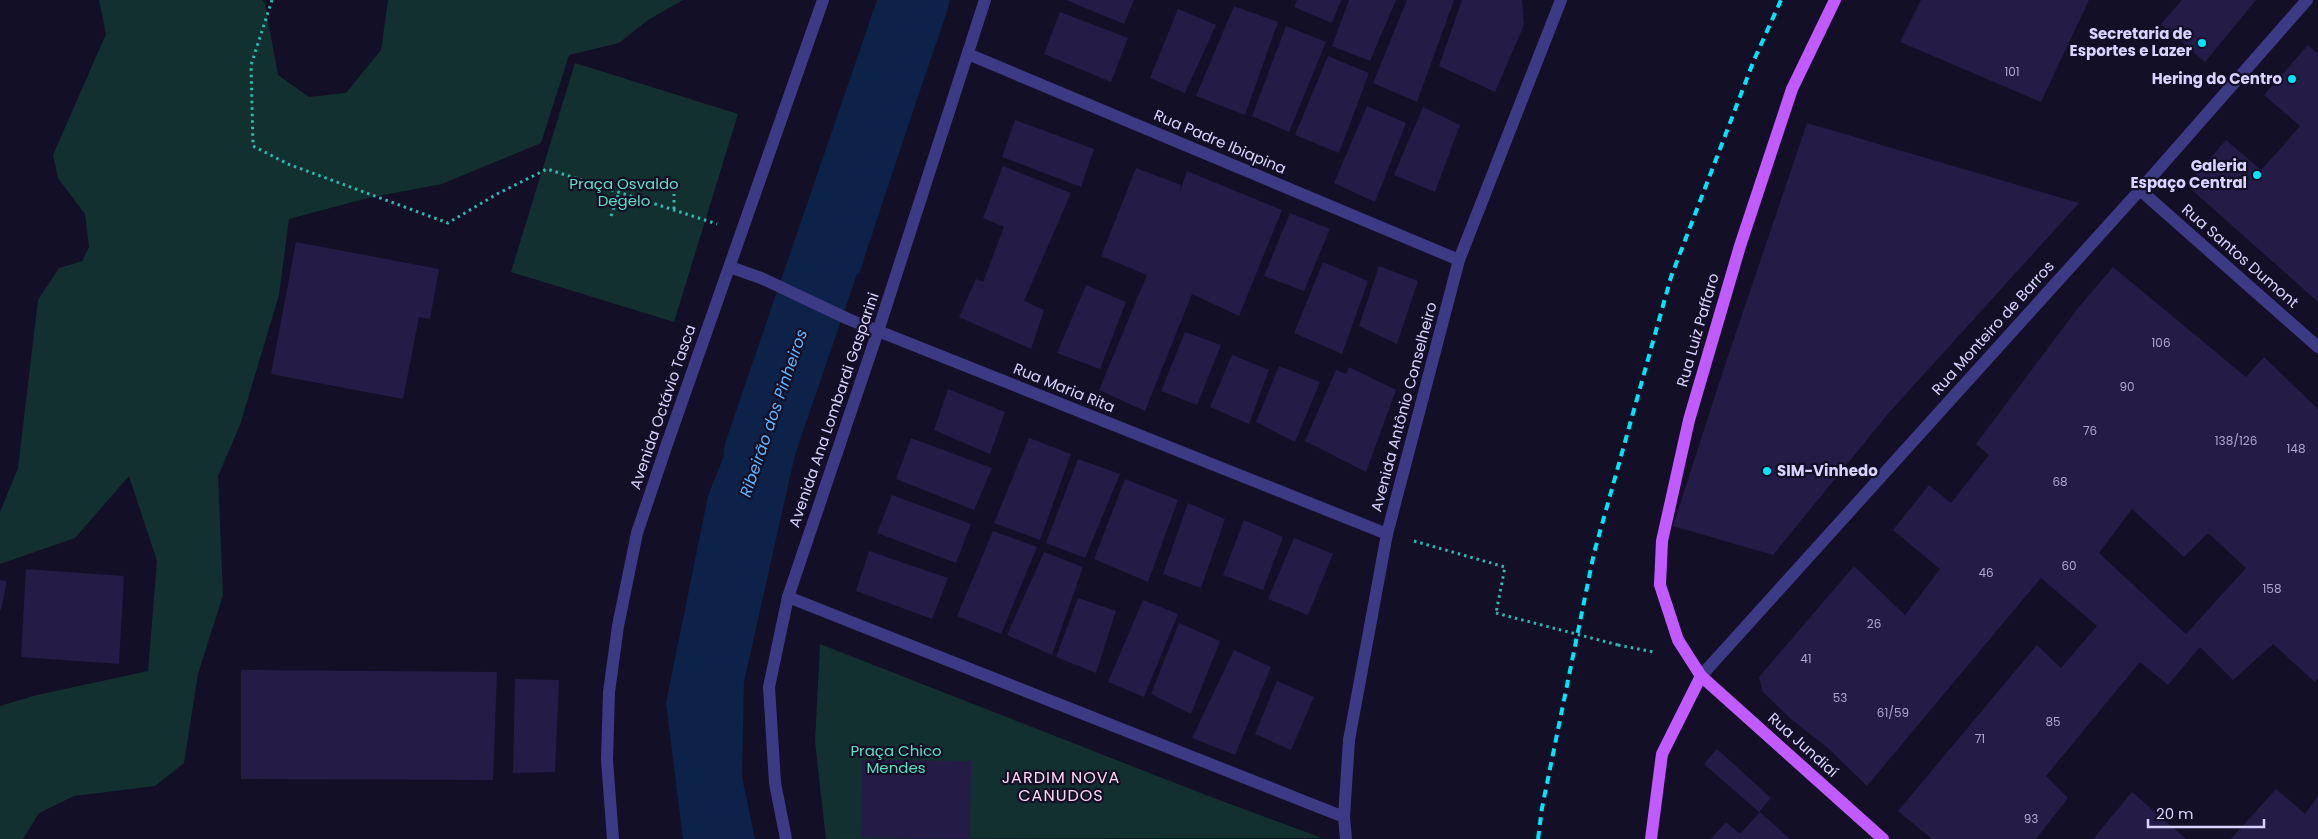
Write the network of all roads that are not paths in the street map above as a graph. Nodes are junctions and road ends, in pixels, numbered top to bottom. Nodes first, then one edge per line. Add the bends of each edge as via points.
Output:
1 (823, 0) edge
2 (985, 0) edge
3 (1561, 0) edge
4 (1835, 0) edge
5 (2307, 0) edge
6 (968, 54) junction
7 (2140, 190) junction
8 (1459, 260) junction
9 (730, 267) junction
10 (878, 331) junction
11 (2318, 347) edge
12 (1387, 534) junction
13 (788, 597) junction
14 (1701, 676) junction
15 (1344, 817) junction
16 (613, 839) edge
17 (786, 839) edge
18 (1346, 839) edge
19 (1651, 839) edge
20 (1883, 839) edge

1 - 9 street, Avenida Octávio Tasca
2 - 6 street, Avenida Ana Lombardi Gasparini
3 - 8 street, Avenida Antônio Conselheiro
4 - 14 main road, Rua Luiz Paffaro via 1792,89 1740,246 1689,420 1662,541 1660,585 1678,640
5 - 7 street, Rua Monteiro de Barros
6 - 8 street, Rua Padre Ibiapina
6 - 10 street, Avenida Ana Lombardi Gasparini
7 - 11 street, Rua Santos Dumont
7 - 14 street, Rua Monteiro de Barros
8 - 12 street, Avenida Antônio Conselheiro
9 - 10 street, Rua Maria Rita
9 - 16 street, Avenida Octávio Tasca via 637,533 609,692 608,760
10 - 12 street, Rua Maria Rita
10 - 13 street, Avenida Ana Lombardi Gasparini
12 - 15 street, Avenida Antônio Conselheiro via 1349,740
13 - 15 street
13 - 17 street, Avenida Ana Lombardi Gasparini via 768,687 775,782
14 - 19 main road via 1662,754
14 - 20 main road, Rua Jundiaí
15 - 18 street, Avenida Antônio Conselheiro

